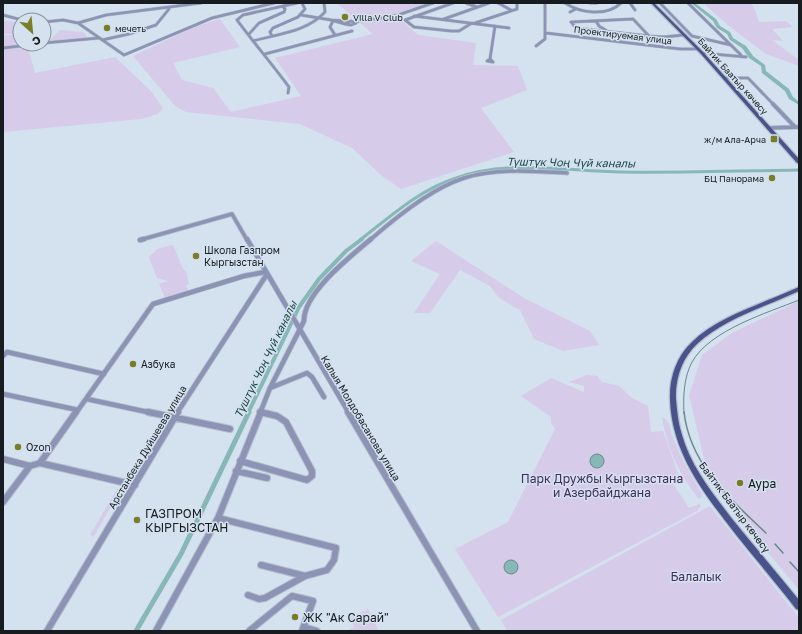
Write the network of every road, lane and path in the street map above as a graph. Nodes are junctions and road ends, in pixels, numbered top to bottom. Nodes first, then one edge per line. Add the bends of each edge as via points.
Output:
1 (201, 3) edge
2 (274, 3) edge
3 (297, 3) edge
4 (302, 3) edge
5 (324, 3) edge
6 (433, 3) edge
7 (453, 3) edge
8 (466, 3) edge
9 (489, 3) edge
10 (498, 3) edge
11 (517, 3) edge
12 (545, 3) edge
13 (565, 3) edge
14 (590, 3) edge
15 (597, 3) edge
16 (621, 3) edge
17 (630, 3) edge
18 (652, 3) edge
19 (660, 3) edge
20 (688, 3) edge
21 (263, 4) edge
22 (283, 6) junction
23 (477, 7) junction
24 (169, 9) junction
25 (576, 9) junction
26 (240, 10) junction
27 (510, 10) junction
28 (635, 10) dead end
29 (570, 12) dead end
30 (246, 14) junction
31 (301, 15) junction
32 (398, 15) junction
33 (272, 17) junction
34 (414, 17) junction
35 (320, 18) junction
36 (332, 20) junction
37 (442, 20) junction
38 (52, 21) edge
39 (596, 21) junction
40 (78, 23) junction
41 (284, 23) junction
42 (473, 23) junction
43 (495, 26) junction
44 (509, 28) dead end
45 (352, 31) dead end
46 (608, 31) junction
47 (546, 33) junction
48 (249, 34) junction
49 (335, 35) junction
50 (684, 35) junction
51 (272, 36) junction
52 (649, 36) junction
53 (101, 39) junction
54 (253, 41) junction
55 (52, 42) edge
56 (731, 45) junction
57 (536, 46) dead end
58 (697, 49) junction
59 (266, 54) junction
60 (702, 54) junction
61 (741, 55) junction
62 (746, 57) dead end
63 (490, 59) dead end
64 (724, 78) junction
65 (288, 93) dead end
66 (799, 126) edge
67 (794, 127) junction
68 (768, 128) junction
69 (799, 162) edge
70 (567, 173) dead end
71 (140, 240) dead end
72 (266, 273) junction
73 (799, 289) edge
74 (299, 330) junction
75 (3, 356) edge
76 (104, 374) junction
77 (270, 388) junction
78 (3, 394) edge
79 (324, 397) dead end
80 (87, 398) junction
81 (78, 410) junction
82 (260, 412) junction
83 (174, 418) junction
84 (230, 429) dead end
85 (3, 459) edge
86 (240, 461) junction
87 (40, 463) junction
88 (30, 466) junction
89 (236, 471) junction
90 (267, 478) dead end
91 (134, 484) junction
92 (3, 502) edge
93 (218, 518) junction
94 (261, 566) dead end
95 (305, 576) junction
96 (248, 594) dead end
97 (799, 606) edge
98 (303, 629) edge
99 (47, 631) edge
100 (156, 631) edge
101 (249, 631) edge
102 (317, 631) edge
103 (477, 631) edge

1 - 24 street
2 - 21 street
3 - 22 street
4 - 31 street via 305,8
5 - 35 street via 326,9
6 - 32 street
7 - 34 street
8 - 23 street
9 - 23 street
10 - 27 street
11 - 27 street via 517,9
12 - 47 street
13 - 25 street
14 - 15 street
16 - 25 street via 616,8 602,11
17 - 28 street
18 - 50 main road, Байтик Баатыр көчөсү
19 - 56 street via 692,35
20 - 56 street
21 - 26 street
22 - 30 street
22 - 33 street via 285,11
23 - 37 street
24 - 40 street via 120,13
24 - 53 street via 156,25
25 - 29 street
26 - 30 street
26 - 53 street via 192,25 127,55 122,55
27 - 42 street
30 - 48 street via 237,19
31 - 35 street
31 - 41 street
32 - 34 street
32 - 36 street via 355,22 352,25
33 - 41 street
33 - 48 street via 251,27
34 - 37 street
34 - 42 street via 405,20 414,27 451,32 459,31
35 - 36 street
35 - 51 street via 305,26
36 - 49 street via 330,27
37 - 42 street
38 - 40 street
39 - 46 street
39 - 46 street via 571,22 576,28
39 - 52 street via 633,19
40 - 53 street
41 - 51 street via 273,28 270,32
42 - 43 street
43 - 44 street
43 - 63 street
45 - 49 street
46 - 52 street
47 - 57 street via 545,39
47 - 58 street, Проектируемая улица
48 - 54 street
49 - 59 street
50 - 52 street
50 - 58 main road, Байтик Баатыр көчөсү
51 - 54 street
53 - 55 street
54 - 59 street via 260,51
56 - 61 street
58 - 60 main road, Байтик Баатыр көчөсү
59 - 65 street via 289,87
60 - 61 street
60 - 64 main road, Байтик Баатыр көчөсү
61 - 62 street
64 - 67 street via 748,78
64 - 68 main road, Байтик Баатыр көчөсү
66 - 67 street
67 - 68 street
68 - 69 main road, Байтик Баатыр көчөсү
70 - 74 street via 495,173 462,178 443,186 401,214 343,264 311,299 304,310 304,321
71 - 72 street, Калыя Молдобасанова улица via 232,214
72 - 74 street, Калыя Молдобасанова улица
72 - 76 street via 244,276 153,304
72 - 83 street, Арстанбека Дуйшеева улица
73 - 97 main road, Байтик Баатыр көчөсү via 722,325 694,343 677,368 672,399 676,433 692,469
74 - 77 street
74 - 103 street, Калыя Молдобасанова улица
75 - 76 street via 7,352
76 - 80 street
77 - 79 street via 307,373
77 - 82 street
78 - 81 street
80 - 81 street
80 - 83 street
81 - 87 street
82 - 86 street
82 - 86 street via 277,416 286,422 312,471 312,476 308,480 303,479
83 - 84 street
83 - 91 street, Арстанбека Дуйшеева улица
85 - 88 street
86 - 89 street
87 - 88 street
87 - 91 street
88 - 92 street
89 - 90 street
89 - 93 street
91 - 99 street, Арстанбека Дуйшеева улица
93 - 95 street via 336,548 337,553 330,568
93 - 100 street
94 - 95 street
95 - 96 street via 265,598 259,599
98 - 101 street via 313,601 292,596
98 - 102 street

